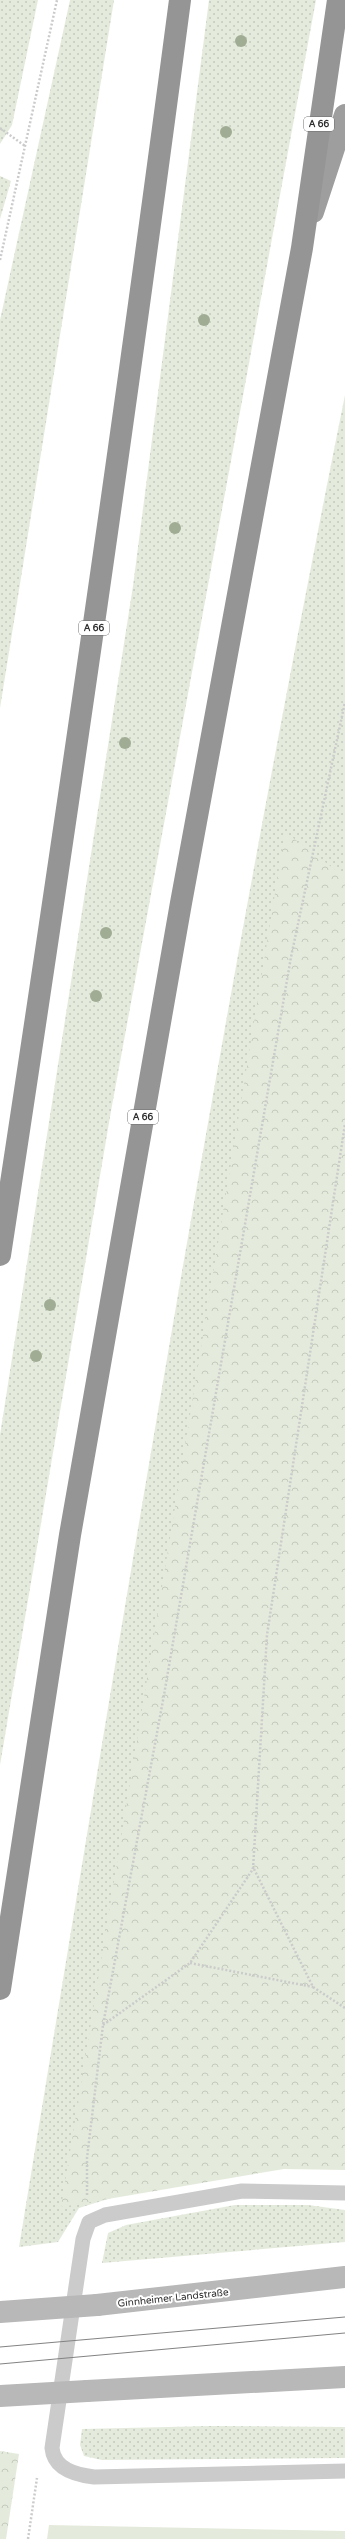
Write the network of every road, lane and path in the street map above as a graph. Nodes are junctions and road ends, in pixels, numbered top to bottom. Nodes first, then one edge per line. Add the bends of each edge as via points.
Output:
1 (57, 0) edge
2 (180, 0) edge
3 (338, 0) edge
4 (345, 115) edge
5 (0, 128) edge
6 (25, 146) junction
7 (302, 248) junction
8 (0, 260) edge
9 (345, 702) edge
10 (345, 1124) edge
11 (0, 1255) edge
12 (253, 1869) junction
13 (190, 1963) junction
14 (313, 1986) junction
15 (0, 1989) edge
16 (345, 2008) edge
17 (103, 2025) junction
18 (345, 2193) edge
19 (89, 2222) junction
20 (345, 2277) edge
21 (0, 2312) edge
22 (345, 2376) edge
23 (0, 2396) edge
24 (345, 2471) edge
25 (38, 2475) dead end
26 (28, 2539) edge

1 - 6 path
2 - 11 highway, A 66 via 134,352
3 - 7 highway, A 66
4 - 7 highway
5 - 6 path
6 - 8 path
7 - 15 highway, A 66 via 182,895 71,1527
9 - 17 path via 291,957 164,1694
10 - 12 path via 267,1635
12 - 13 path
12 - 14 path
13 - 14 path
13 - 17 path
14 - 16 path
17 - 19 path via 87,2158
18 - 19 lane via 242,2191 105,2215
19 - 24 lane via 83,2238 53,2436 53,2455 58,2463 80,2476 94,2477
20 - 21 main road, Ginnheimer Landstraße, bridge via 97,2305
22 - 23 main road, bridge
25 - 26 path

